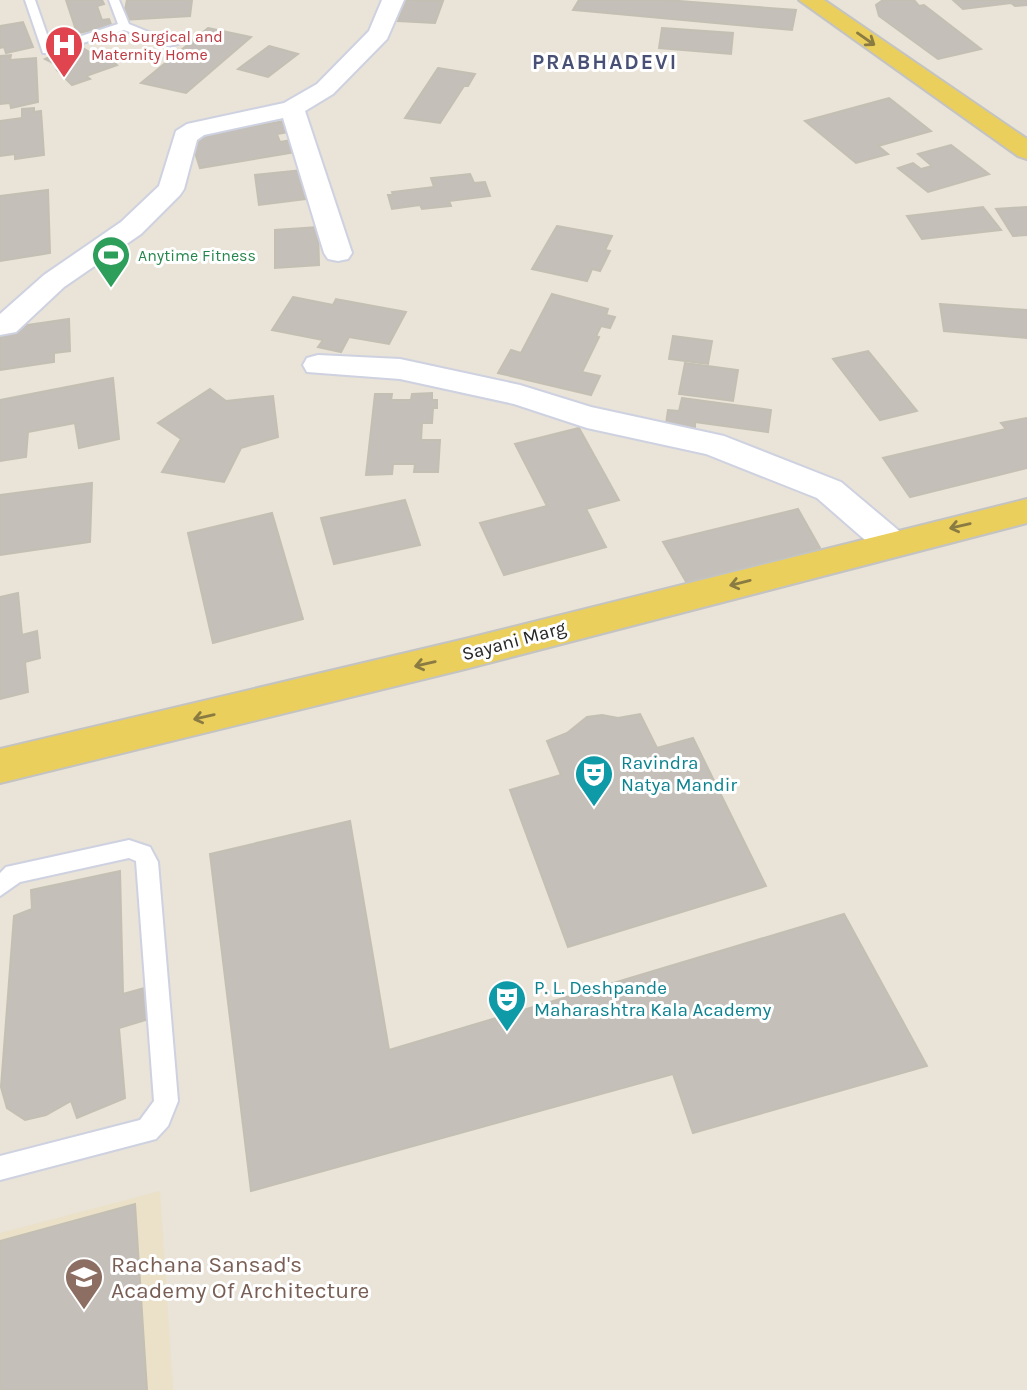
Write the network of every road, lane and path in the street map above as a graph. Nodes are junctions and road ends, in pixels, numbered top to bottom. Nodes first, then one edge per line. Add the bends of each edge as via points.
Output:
1 (30, 0) edge
2 (114, 0) edge
3 (393, 0) edge
4 (810, 0) edge
5 (124, 26) junction
6 (172, 44) dead end
7 (292, 109) junction
8 (1027, 151) edge
9 (338, 253) dead end
10 (0, 326) edge
11 (318, 365) dead end
12 (1027, 511) edge
13 (892, 544) junction
14 (0, 766) edge
15 (0, 886) edge
16 (0, 1168) edge

1 - 5 lane via 47,51
2 - 5 lane
3 - 7 street via 379,34 325,89
4 -> 8 main road
5 - 6 lane
7 - 9 street
7 - 10 street via 196,129 185,136 171,189 131,228
11 - 13 street via 400,369 713,444 829,491
12 -> 13 main road, Sayani Marg
13 -> 14 main road, Sayani Marg via 465,654
15 - 16 lane via 14,874 104,854 129,849 144,854 166,1101 147,1130

